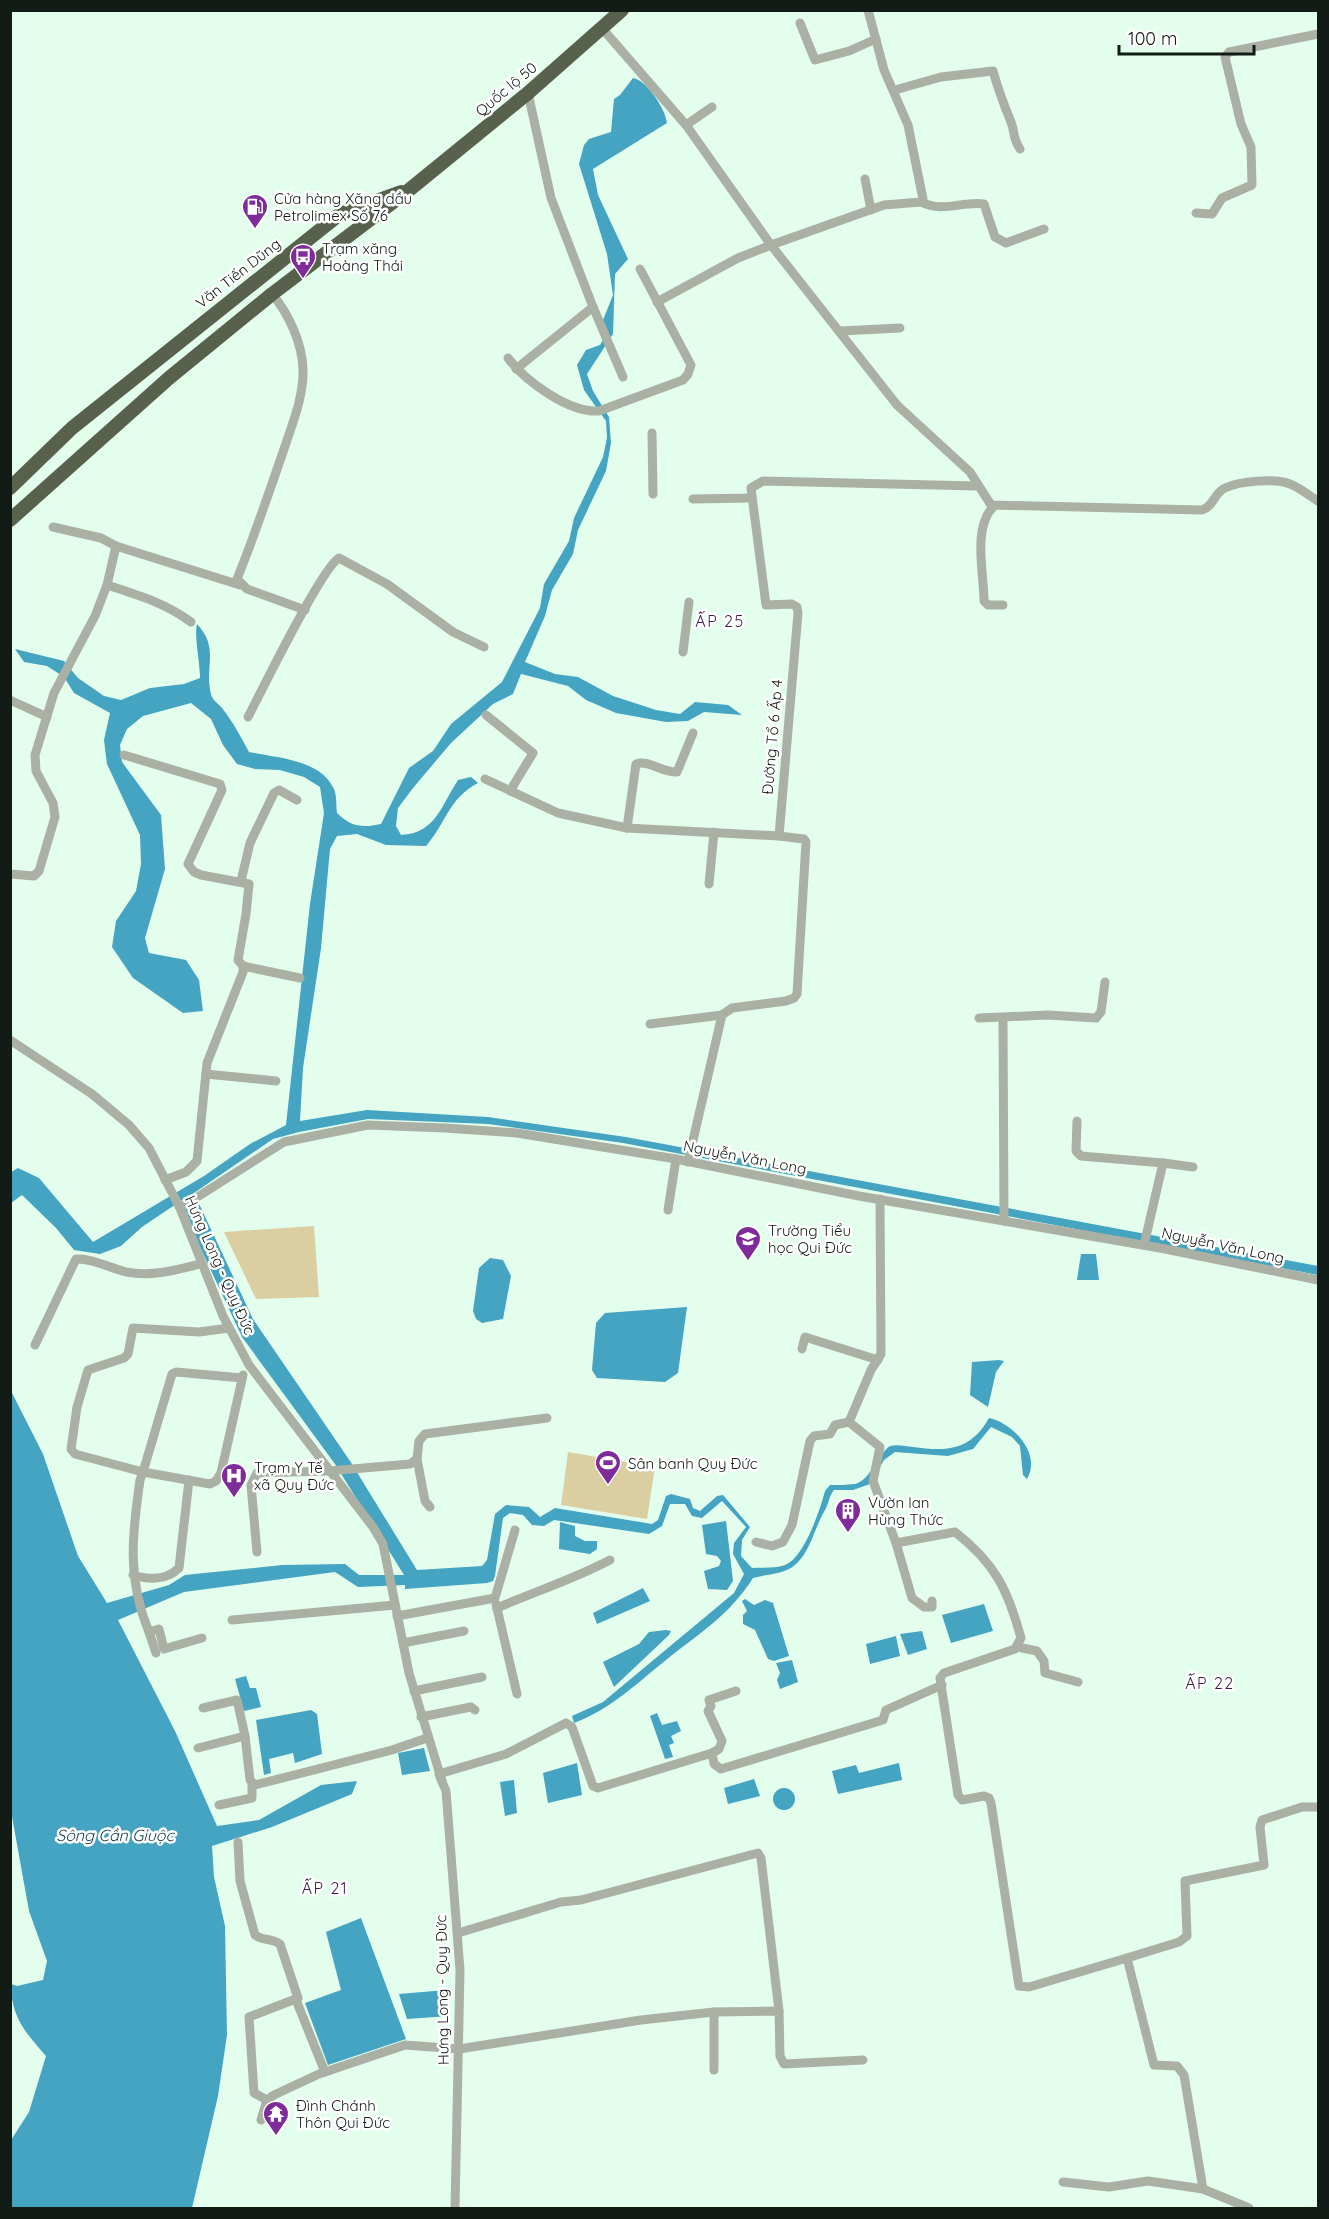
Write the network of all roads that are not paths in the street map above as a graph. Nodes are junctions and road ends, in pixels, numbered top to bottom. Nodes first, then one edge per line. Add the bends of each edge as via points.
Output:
1 (622, 10) edge
2 (868, 10) edge
3 (800, 23) dead end
4 (601, 27) junction
5 (1318, 34) edge
6 (876, 39) junction
7 (895, 90) junction
8 (528, 93) junction
9 (712, 106) dead end
10 (686, 125) junction
11 (1020, 149) dead end
12 (865, 179) dead end
13 (409, 190) junction
14 (921, 202) junction
15 (871, 210) junction
16 (1196, 213) dead end
17 (1044, 229) dead end
18 (771, 245) junction
19 (640, 269) dead end
20 (272, 294) junction
21 (657, 302) junction
22 (594, 307) junction
23 (900, 328) dead end
24 (840, 331) junction
25 (508, 358) dead end
26 (516, 369) junction
27 (623, 377) dead end
28 (651, 433) dead end
29 (977, 486) junction
30 (10, 488) edge
31 (653, 494) dead end
32 (751, 498) junction
33 (693, 499) dead end
34 (1318, 501) edge
35 (994, 506) junction
36 (10, 520) edge
37 (52, 527) dead end
38 (116, 546) junction
39 (107, 585) junction
40 (240, 585) junction
41 (689, 602) dead end
42 (1003, 606) dead end
43 (305, 610) junction
44 (191, 622) dead end
45 (484, 647) dead end
46 (683, 652) dead end
47 (10, 700) edge
48 (486, 715) dead end
49 (47, 717) junction
50 (248, 717) dead end
51 (693, 733) dead end
52 (124, 755) dead end
53 (485, 778) dead end
54 (510, 791) junction
55 (297, 800) dead end
56 (627, 828) junction
57 (714, 832) junction
58 (779, 836) junction
59 (10, 874) edge
60 (241, 881) junction
61 (709, 884) dead end
62 (243, 966) junction
63 (300, 978) dead end
64 (1105, 982) dead end
65 (722, 1015) junction
66 (979, 1018) dead end
67 (1003, 1018) junction
68 (650, 1024) dead end
69 (10, 1040) edge
70 (206, 1074) junction
71 (276, 1081) dead end
72 (1077, 1121) dead end
73 (676, 1159) junction
74 (688, 1162) junction
75 (1163, 1163) junction
76 (1193, 1167) dead end
77 (165, 1180) junction
78 (880, 1199) junction
79 (180, 1207) junction
80 (668, 1210) dead end
81 (1004, 1221) junction
82 (1144, 1245) junction
83 (200, 1264) junction
84 (1318, 1280) edge
85 (229, 1328) junction
86 (35, 1345) dead end
87 (802, 1349) dead end
88 (878, 1360) junction
89 (249, 1365) junction
90 (242, 1378) junction
91 (547, 1418) dead end
92 (849, 1422) junction
93 (417, 1459) junction
94 (328, 1471) junction
95 (143, 1472) junction
96 (189, 1480) junction
97 (430, 1507) dead end
98 (515, 1530) dead end
99 (756, 1542) dead end
100 (896, 1543) junction
101 (257, 1552) dead end
102 (610, 1560) dead end
103 (133, 1575) junction
104 (932, 1602) dead end
105 (496, 1603) junction
106 (395, 1605) junction
107 (397, 1616) junction
108 (232, 1620) dead end
109 (464, 1631) dead end
110 (149, 1632) junction
111 (202, 1638) dead end
112 (403, 1643) junction
113 (1017, 1647) junction
114 (156, 1653) dead end
115 (482, 1677) dead end
116 (1078, 1682) dead end
117 (942, 1685) junction
118 (414, 1691) junction
119 (736, 1691) dead end
120 (517, 1694) dead end
121 (203, 1708) dead end
122 (475, 1710) dead end
123 (422, 1717) junction
124 (245, 1736) junction
125 (427, 1738) junction
126 (198, 1748) dead end
127 (712, 1753) junction
128 (440, 1778) junction
129 (252, 1784) junction
130 (219, 1805) dead end
131 (1318, 1807) edge
132 (238, 1842) dead end
133 (458, 1933) junction
134 (1128, 1958) junction
135 (296, 2000) junction
136 (779, 2011) junction
137 (714, 2012) junction
138 (459, 2049) junction
139 (863, 2060) dead end
140 (714, 2070) dead end
141 (325, 2072) junction
142 (267, 2100) junction
143 (261, 2120) dead end
144 (1063, 2182) dead end
145 (1203, 2188) junction
146 (455, 2208) edge
147 (1249, 2208) edge

1 - 4 highway, Quốc lộ 50
2 - 6 street
3 - 6 street via 814,60
4 - 8 highway, Quốc lộ 50
4 - 10 street
5 - 16 street via 1229,52 1225,57 1240,124 1251,147 1252,185 1222,198 1212,214
6 - 7 street via 884,70
7 - 11 street via 941,76 993,71 1003,107 1013,125 1013,138
7 - 14 street via 925,196
8 - 13 highway, Quốc lộ 50
8 - 22 street via 551,198
9 - 10 street
10 - 18 street
12 - 15 street
13 - 20 highway
13 - 30 highway, Văn Tiến Dũng via 340,214 72,428
14 - 15 street
14 - 17 street via 940,208 984,204 995,237 1006,243
15 - 18 street
18 - 21 street via 738,258
18 - 24 street
19 - 21 street
20 - 36 highway via 169,378
20 - 40 street via 286,310 299,346 302,382 291,429 237,579
21 - 26 street via 691,365 683,380 599,411 585,412 531,383
22 - 26 street
22 - 27 street
23 - 24 street
24 - 29 street via 897,405 970,472
25 - 26 street
28 - 31 street
29 - 32 street via 764,481 754,484
29 - 35 street
32 - 33 street
32 - 58 street, Đường Tổ 6 Ấp 4 via 764,568 766,604 792,604 798,613
34 - 35 street via 1287,483 1271,482 1223,488 1214,502 1202,510
35 - 42 street via 983,530 984,601
37 - 38 street via 101,538
38 - 39 street
38 - 40 street
39 - 44 street via 172,608
39 - 49 street
40 - 43 street
41 - 46 street
43 - 45 street via 333,562 341,558 387,584 453,632
43 - 50 street
47 - 49 street
48 - 54 street via 533,753
49 - 59 street via 35,755 36,771 53,803 54,825 39,871 34,876
51 - 56 street via 676,772 659,770 644,762 636,764
52 - 60 street via 220,784 222,790 189,864 201,875
53 - 54 street
54 - 56 street via 558,813
55 - 60 street via 279,790 274,792 250,843
56 - 57 street
57 - 58 street
57 - 61 street
58 - 65 street via 804,839 807,846 797,994 786,1001 732,1008
60 - 62 street via 249,884 238,960
62 - 63 street
62 - 70 street
64 - 67 street via 1098,1017
65 - 68 street
65 - 74 street
66 - 67 street
67 - 81 street
69 - 77 street, Hưng Long - Quy Đức via 92,1094 129,1125 149,1148
70 - 71 street
70 - 77 street via 197,1161 186,1172
72 - 75 street via 1076,1151 1081,1156
73 - 74 street, Nguyễn Văn Long
73 - 79 street, Nguyễn Văn Long via 517,1133 368,1125 284,1142
73 - 80 street
74 - 78 street, Nguyễn Văn Long
75 - 76 street
75 - 82 street
77 - 79 street, Hưng Long - Quy Đức
78 - 81 street, Nguyễn Văn Long
78 - 88 street
79 - 83 street, Hưng Long - Quy Đức
81 - 82 street, Nguyễn Văn Long
82 - 84 street, Nguyễn Văn Long
83 - 85 street, Hưng Long - Quy Đức
83 - 86 street via 149,1274 76,1259
85 - 89 street, Hưng Long - Quy Đức
85 - 95 street via 178,1332 135,1327 130,1331 128,1354 124,1358 88,1370 77,1407 71,1450
87 - 88 street via 805,1337
88 - 92 street
89 - 90 street
89 - 94 street, Hưng Long - Quy Đức
90 - 95 street via 172,1374
90 - 96 street via 221,1473 210,1484
91 - 93 street via 425,1434 419,1441
92 - 99 street via 835,1425 830,1434 814,1436 810,1441 792,1524 783,1542 772,1546
92 - 100 street via 879,1444 873,1481
93 - 94 street via 410,1464
93 - 97 street via 425,1501
94 - 101 street via 257,1473 251,1485
94 - 106 street, Hưng Long - Quy Đức via 383,1544
95 - 96 street
95 - 103 street via 132,1538
96 - 103 street via 179,1568 170,1575 153,1578
98 - 105 street
100 - 104 street via 912,1598 924,1607 932,1607
100 - 113 street via 955,1532 977,1549 1011,1601 1022,1638
102 - 105 street via 584,1574
103 - 110 street
105 - 107 street
105 - 120 street
106 - 107 street, Hưng Long - Quy Đức
106 - 108 street
107 - 112 street, Hưng Long - Quy Đức
109 - 112 street
110 - 111 street via 159,1629 164,1649
110 - 114 street
112 - 118 street, Hưng Long - Quy Đức
113 - 116 street via 1037,1651 1044,1661 1045,1673
113 - 117 street via 944,1673 940,1678
115 - 118 street
117 - 127 street via 886,1710 882,1720 732,1766 717,1767
117 - 134 street via 958,1795 962,1800 984,1796 991,1803 1018,1986 1029,1987
118 - 123 street, Hưng Long - Quy Đức
119 - 127 street via 709,1701 708,1711 722,1742
121 - 124 street via 237,1700
122 - 123 street via 471,1707
123 - 125 street, Hưng Long - Quy Đức
124 - 126 street
124 - 129 street
125 - 128 street, Hưng Long - Quy Đức
125 - 129 street via 276,1782
127 - 128 street via 598,1788 593,1785 572,1727 566,1723 506,1754
128 - 133 street, Hưng Long - Quy Đức via 446,1791
129 - 130 street via 252,1798
131 - 134 street via 1302,1807 1265,1818 1260,1827 1264,1865 1185,1881 1188,1936
132 - 135 street via 240,1881 255,1935 280,1944
133 - 136 street via 561,1902 758,1853
133 - 138 street, Hưng Long - Quy Đức
134 - 145 street via 1154,2065 1177,2066 1184,2076
135 - 141 street
135 - 142 street via 249,2017 254,2093
136 - 137 street
136 - 139 street via 780,2056 784,2064
137 - 138 street
137 - 140 street
138 - 141 street via 405,2045
138 - 146 street, Hưng Long - Quy Đức
141 - 142 street
142 - 143 street
144 - 145 street via 1109,2187 1148,2181
145 - 147 street

